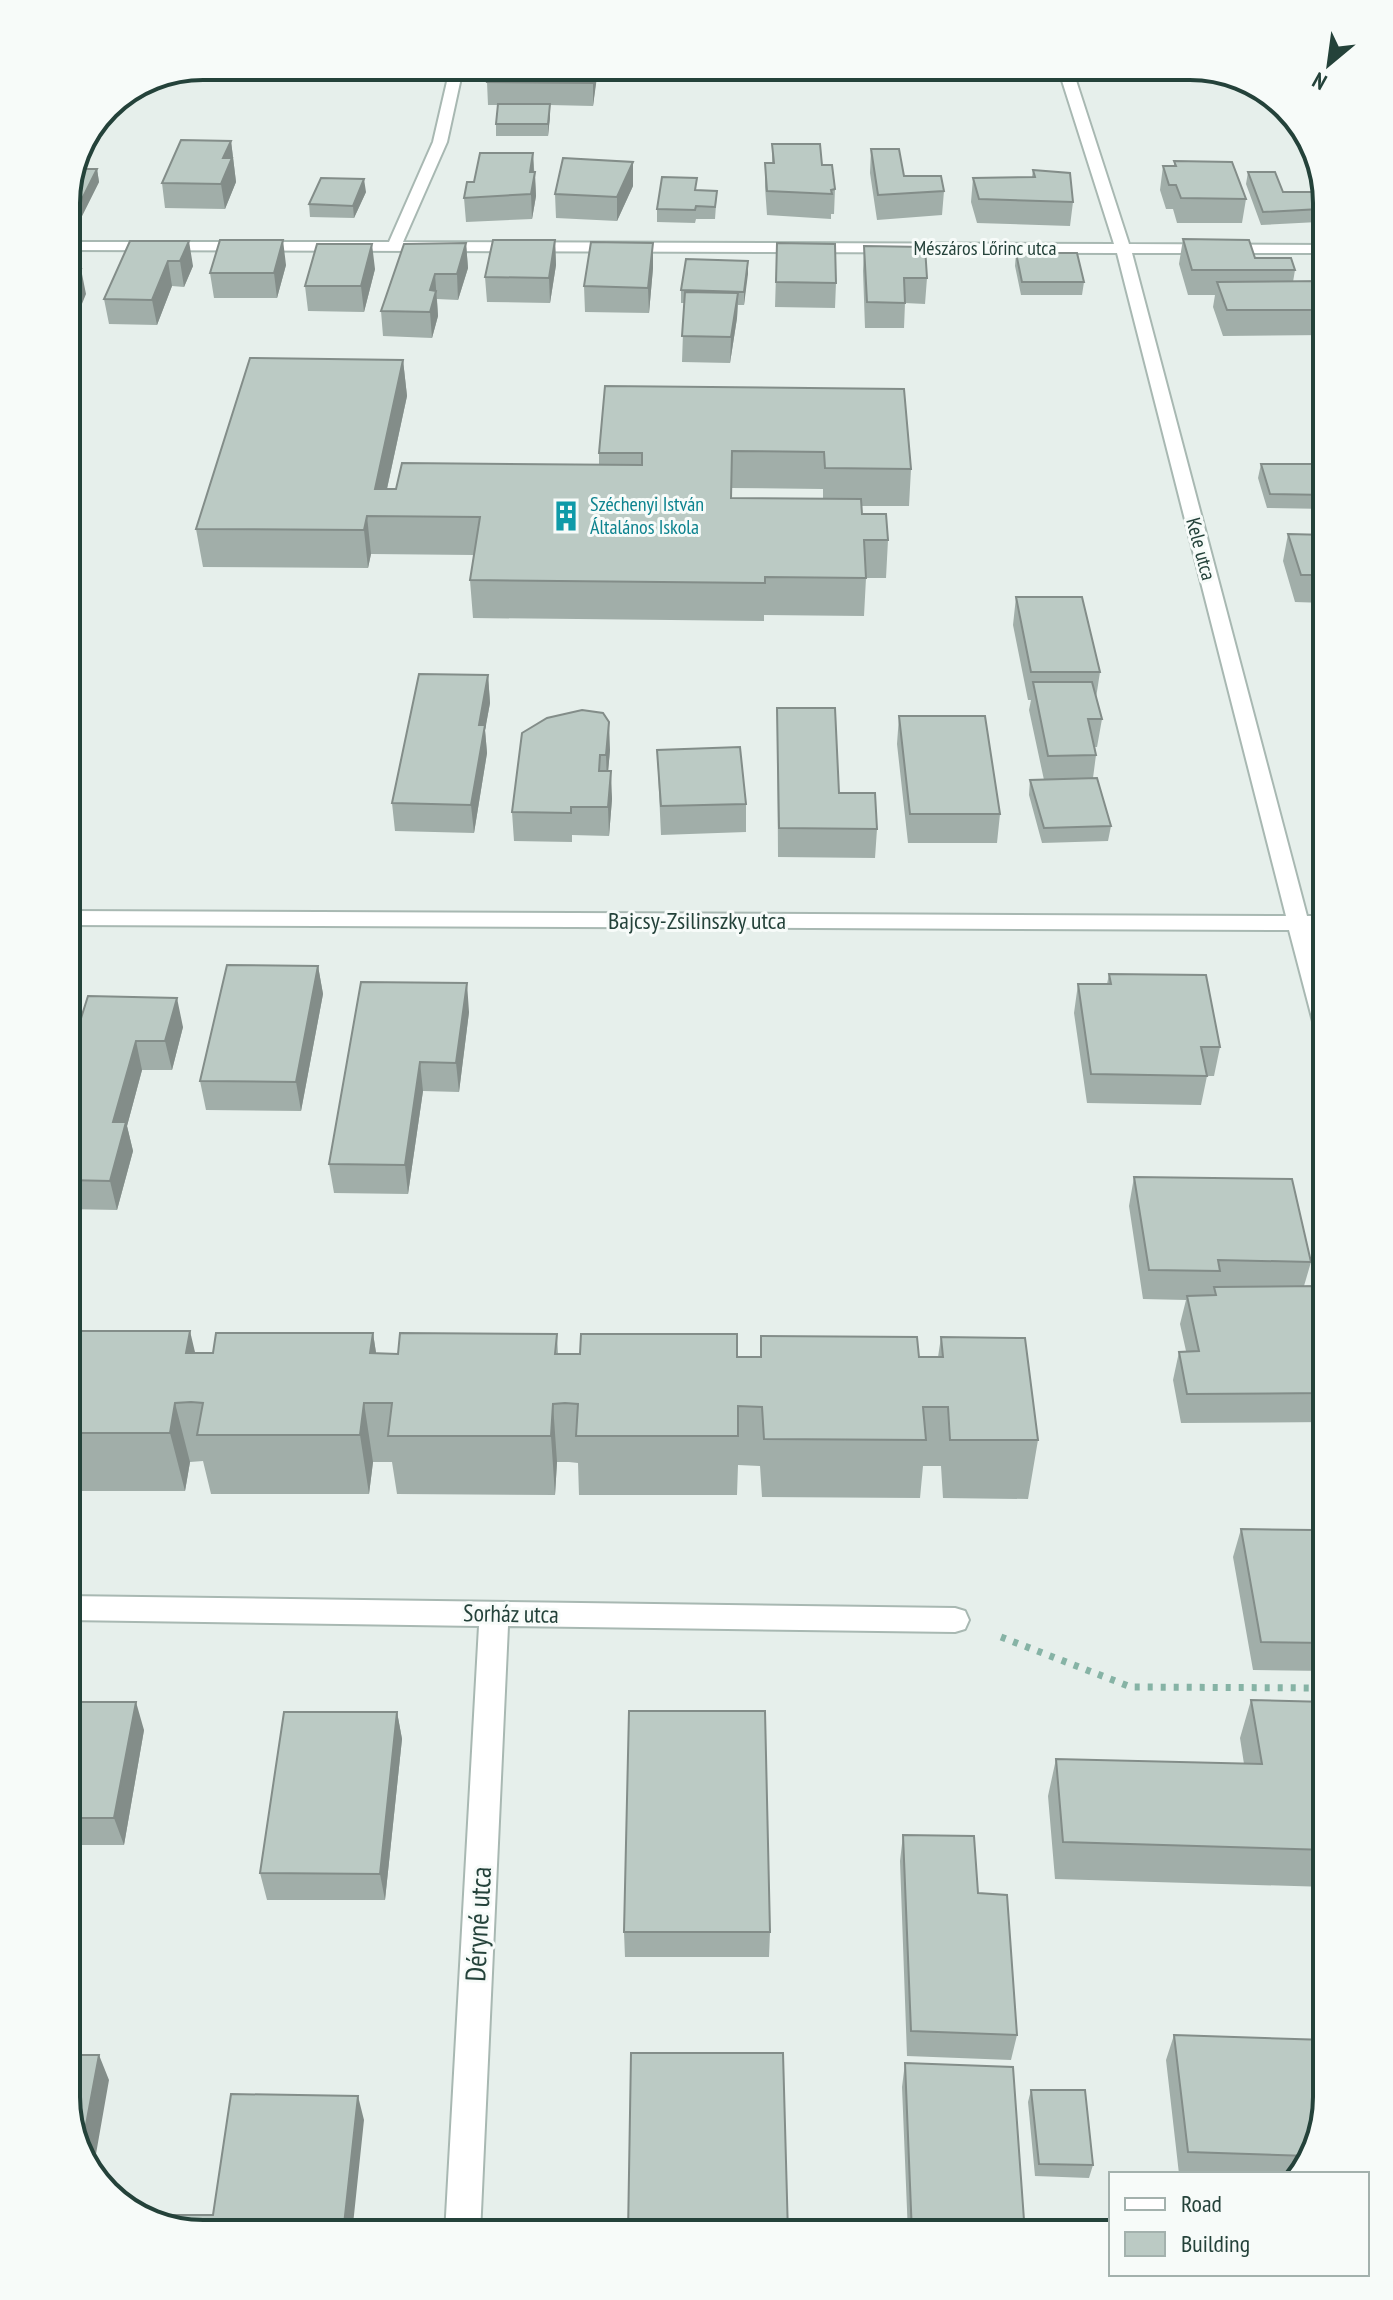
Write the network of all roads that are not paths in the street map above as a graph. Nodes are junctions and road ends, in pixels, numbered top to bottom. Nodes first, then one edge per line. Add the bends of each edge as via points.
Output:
1 (454, 80) edge
2 (1069, 80) edge
3 (80, 246) edge
4 (1123, 248) junction
5 (393, 249) junction
6 (1313, 249) edge
7 (80, 918) edge
8 (1298, 923) junction
9 (1313, 923) edge
10 (1313, 980) edge
11 (80, 1608) edge
12 (494, 1614) junction
13 (955, 1620) road end
14 (463, 2220) edge

1 - 5 street via 440,142
2 - 4 street, Kele utca
3 - 5 street, Mészáros Lőrinc utca
4 - 5 street, Mészáros Lőrinc utca
4 - 6 street, Mészáros Lőrinc utca
4 - 8 street, Kele utca
7 - 8 street, Bajcsy-Zsilinszky utca
8 - 9 street, Bajcsy-Zsilinszky utca
8 - 10 street, Kele utca
11 - 12 street, Sorház utca
12 - 13 street, Sorház utca
12 - 14 street, Déryné utca

